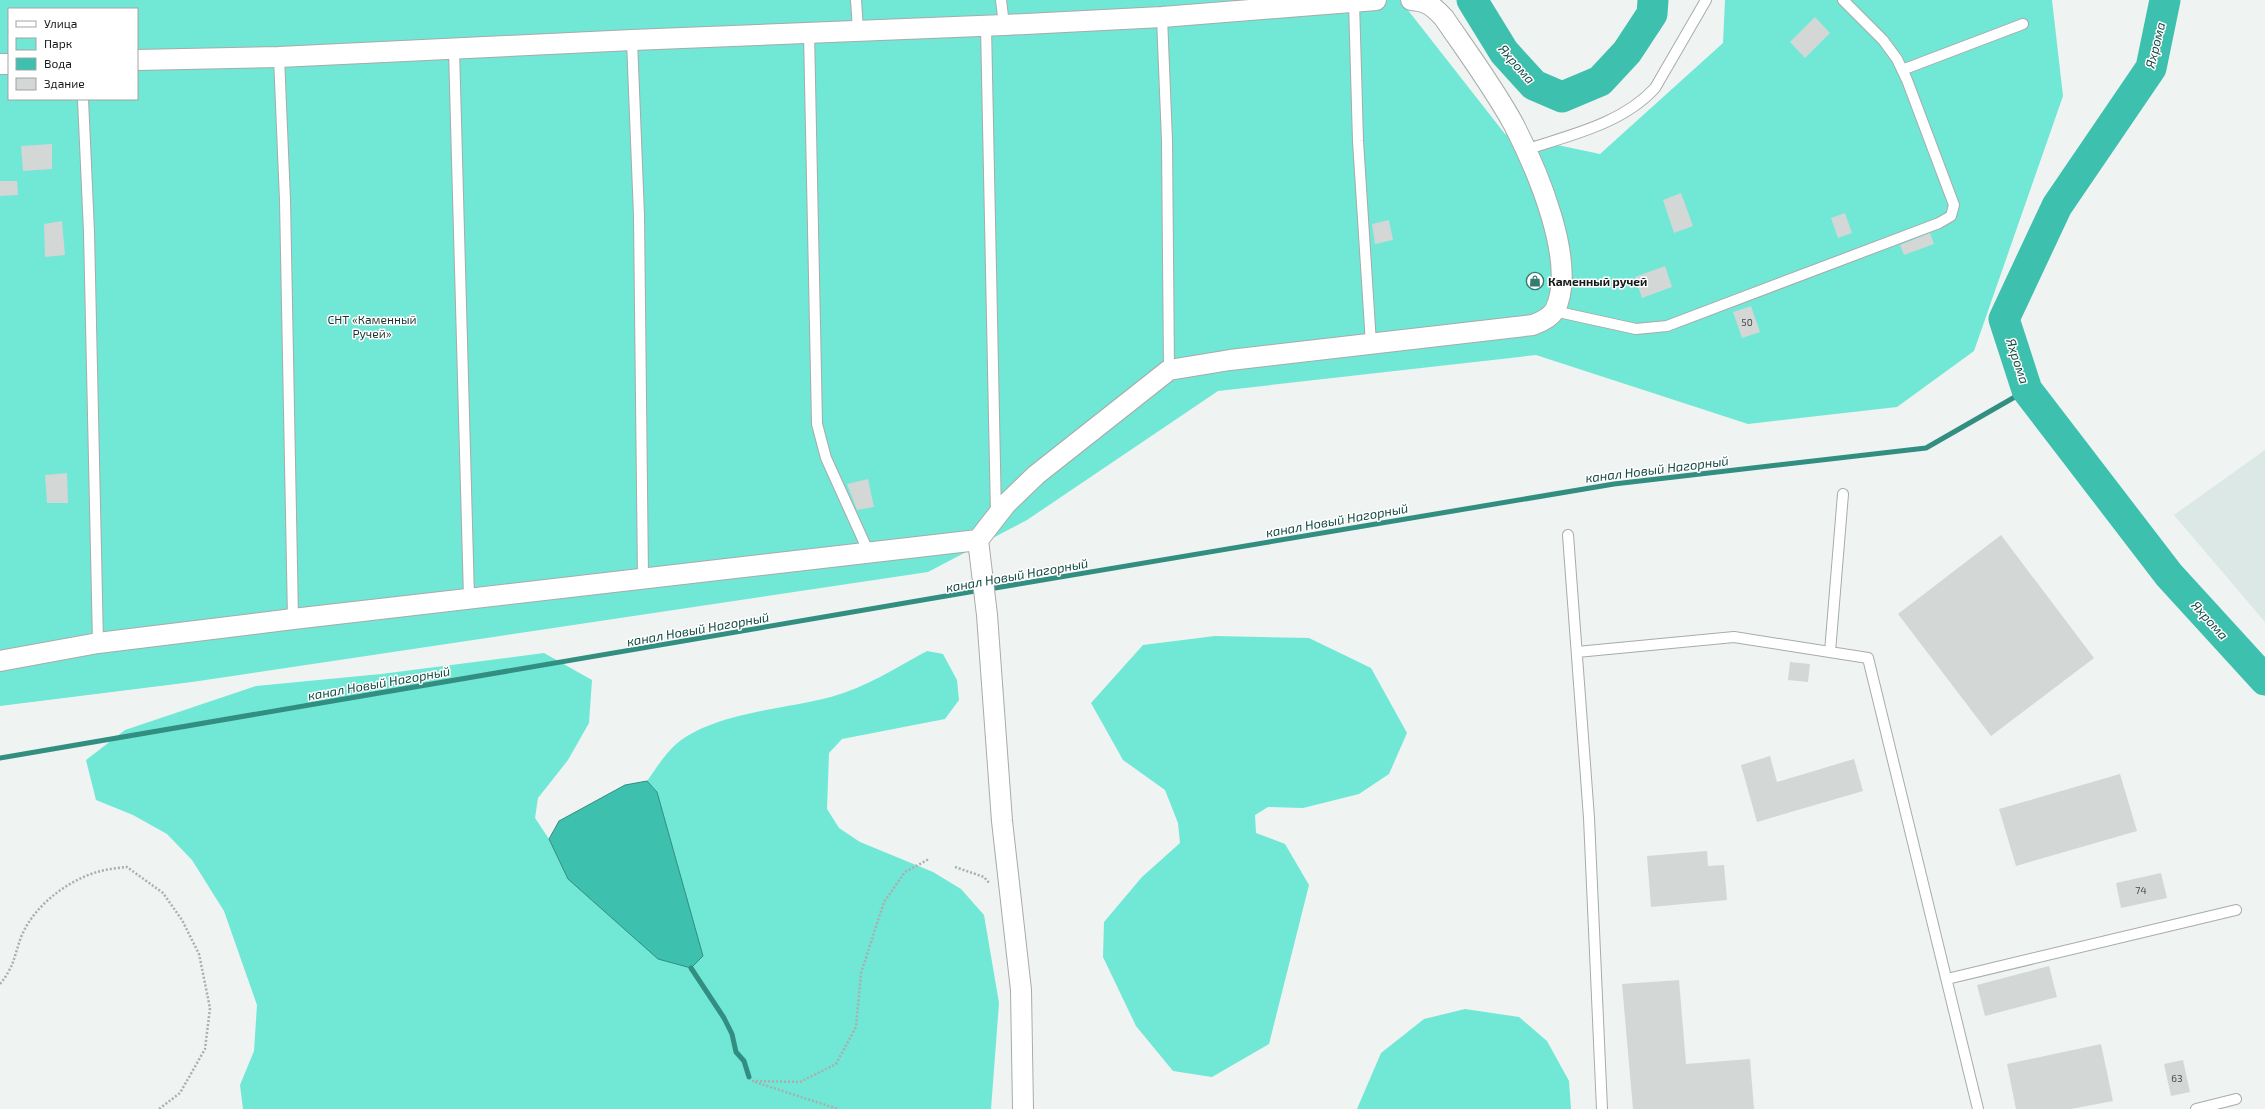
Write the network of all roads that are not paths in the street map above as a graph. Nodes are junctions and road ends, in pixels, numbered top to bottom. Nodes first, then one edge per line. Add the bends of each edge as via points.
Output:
1 (856, 0) edge
2 (1001, 0) edge
3 (1376, 0) edge
4 (1411, 0) edge
5 (1423, 0) edge
6 (1706, 0) edge
7 (1843, 0) edge
8 (1354, 2) junction
9 (1225, 6) edge
10 (1162, 17) junction
11 (2023, 24) dead end
12 (995, 25) junction
13 (858, 30) junction
14 (808, 32) junction
15 (632, 40) junction
16 (454, 49) junction
17 (279, 57) junction
18 (138, 60) edge
19 (1902, 70) junction
20 (83, 100) edge
21 (1525, 150) junction
22 (1554, 311) junction
23 (1371, 344) junction
24 (1169, 370) junction
25 (1843, 494) dead end
26 (996, 516) junction
27 (1568, 535) dead end
28 (978, 540) junction
29 (869, 552) junction
30 (643, 579) junction
31 (469, 598) junction
32 (293, 619) junction
33 (98, 643) junction
34 (1577, 652) junction
35 (1830, 652) junction
36 (0, 661) edge
37 (2236, 910) dead end
38 (1947, 979) junction
39 (2236, 1099) dead end
40 (1023, 1109) edge
41 (1602, 1109) edge
42 (1978, 1109) edge
43 (2196, 1109) edge

1 - 13 lane
2 - 12 lane
3 - 8 street
4 - 5 street
5 - 21 street via 1444,18 1513,124
6 - 21 lane via 1648,96 1622,115 1593,128
7 - 19 lane via 1883,40
8 - 9 street
8 - 23 lane via 1358,141
9 - 10 street
10 - 12 street
10 - 24 lane via 1167,141
11 - 19 lane
12 - 13 street
12 - 26 lane
13 - 14 street
14 - 15 street
14 - 29 lane via 817,424 826,458
15 - 16 street
15 - 30 lane via 639,216
16 - 17 street
16 - 31 lane
17 - 18 street
17 - 32 lane via 285,200
19 - 22 lane via 1954,205 1951,216 1939,223 1667,326 1636,329
20 - 33 lane via 89,232
21 - 22 street via 1537,175 1560,247 1561,291
22 - 23 street via 1533,325
23 - 24 street via 1230,360
24 - 26 street via 1036,475
25 - 35 lane
26 - 28 street
27 - 34 lane
28 - 29 street
28 - 40 street via 1002,821 1021,990
29 - 30 street
30 - 31 street
31 - 32 street
32 - 33 street
33 - 36 street
34 - 35 lane via 1734,637
34 - 41 lane via 1589,818
35 - 38 lane via 1868,658
37 - 38 lane
38 - 42 lane
39 - 43 lane

